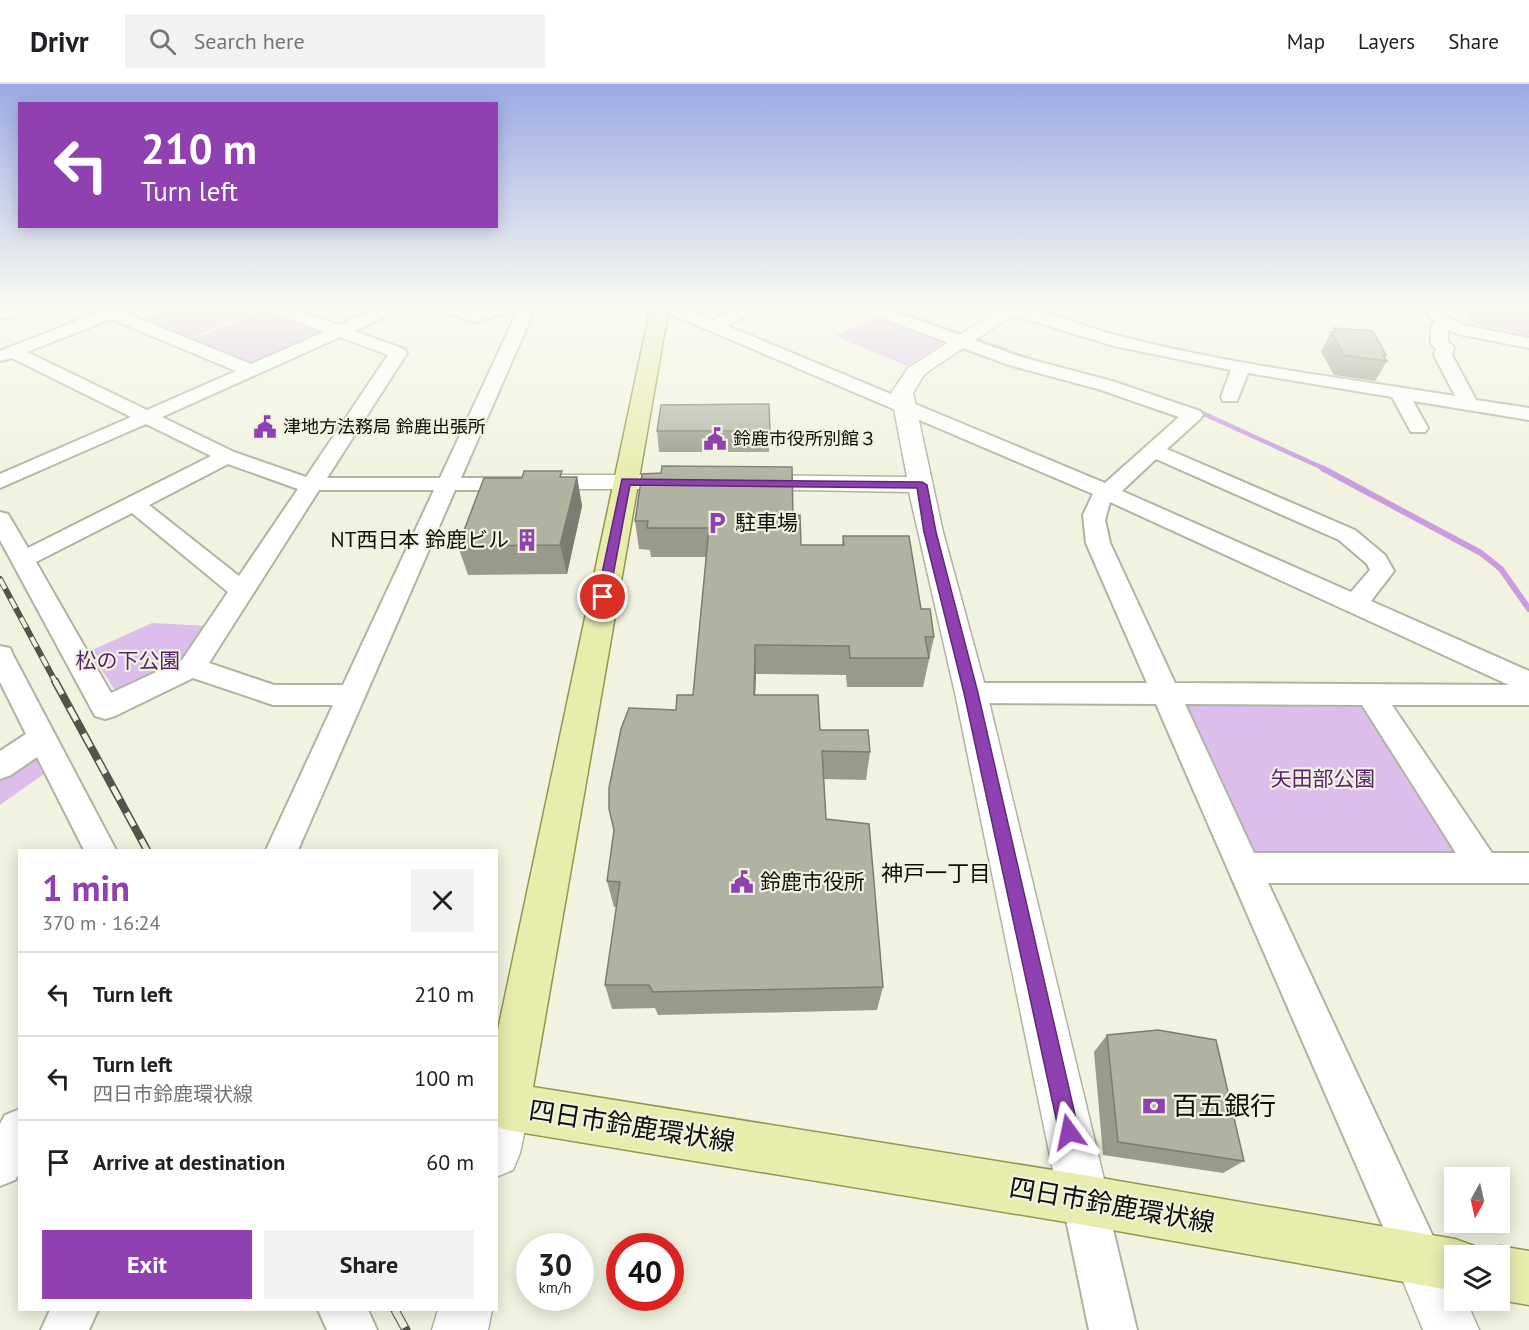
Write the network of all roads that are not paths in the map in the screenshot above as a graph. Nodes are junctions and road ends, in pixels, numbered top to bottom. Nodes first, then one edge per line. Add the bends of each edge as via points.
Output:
1 (30, 364) edge
2 (236, 364) edge
3 (263, 364) edge
4 (391, 364) edge
5 (502, 364) edge
6 (648, 364) edge
7 (803, 364) edge
8 (927, 364) edge
9 (1027, 364) edge
10 (1223, 364) edge
11 (1448, 364) edge
12 (1241, 368) junction
13 (250, 370) junction
14 (1399, 392) junction
15 (1230, 398) dead end
16 (1469, 404) junction
17 (903, 407) junction
18 (1529, 414) edge
19 (147, 417) junction
20 (1418, 428) dead end
21 (1152, 450) junction
22 (227, 456) junction
23 (0, 482) edge
24 (548, 482) joint
25 (625, 482) junction
26 (312, 484) junction
27 (447, 485) junction
28 (922, 485) junction
29 (1107, 492) junction
30 (134, 504) junction
31 (0, 519) edge
32 (24, 559) junction
33 (243, 591) junction
34 (1355, 604) junction
35 (0, 655) edge
36 (192, 667) junction
37 (1529, 682) edge
38 (7, 687) edge
39 (971, 693) junction
40 (353, 694) junction
41 (1166, 694) junction
42 (1370, 694) junction
43 (1529, 695) edge
44 (43, 737) junction
45 (0, 767) edge
46 (99, 849) edge
47 (282, 849) edge
48 (1244, 868) junction
49 (1483, 868) junction
50 (1529, 868) edge
51 (506, 1106) junction
52 (18, 1134) edge
53 (498, 1144) edge
54 (0, 1165) edge
55 (1084, 1200) junction
56 (1437, 1262) edge
57 (1510, 1275) edge
58 (1529, 1278) edge
59 (74, 1311) edge
60 (343, 1311) edge
61 (445, 1311) edge
62 (465, 1311) edge
63 (65, 1330) edge
64 (353, 1330) edge
65 (458, 1330) edge
66 (1113, 1330) edge
67 (1452, 1330) edge

1 - 19 street
2 - 13 street
3 - 13 street
4 - 26 street
5 - 27 street
6 - 25 main road, 四日市鈴鹿環状線
7 - 17 street
8 - 17 street via 915,372 902,393
9 - 21 street via 1115,388 1193,415
10 - 12 street
11 - 16 street
12 - 14 street
12 - 15 street
13 - 19 street
14 - 16 street
14 - 20 street
16 - 18 street
17 - 28 street
17 - 29 street
19 - 22 street
19 - 23 street
21 - 29 street
21 - 34 street via 1347,535 1377,560 1382,571
22 - 26 street via 295,482
22 - 30 street
24 - 25 street
24 - 27 street
25 - 28 street
25 - 51 main road, 四日市鈴鹿環状線
26 - 27 street
26 - 33 street
27 - 40 street
28 - 39 street
29 - 34 street
29 - 41 street via 1094,511 1098,543
30 - 32 street
30 - 33 street
31 - 32 street
32 - 36 street via 105,708
33 - 36 street
34 - 37 street
35 - 38 street
36 - 40 street via 273,695
38 - 44 street
39 - 41 street
39 - 55 street
40 - 47 street
41 - 42 street
41 - 48 street
42 - 43 street
42 - 49 street
44 - 45 street
44 - 46 street
48 - 49 street
48 - 56 street
49 - 50 street
51 - 53 street
51 - 55 main road, 四日市鈴鹿環状線
52 - 54 street
55 - 56 main road, 四日市鈴鹿環状線
55 - 66 street
56 - 67 street
57 - 58 main road
59 - 63 street
60 - 64 street
61 - 65 street
62 - 65 street

